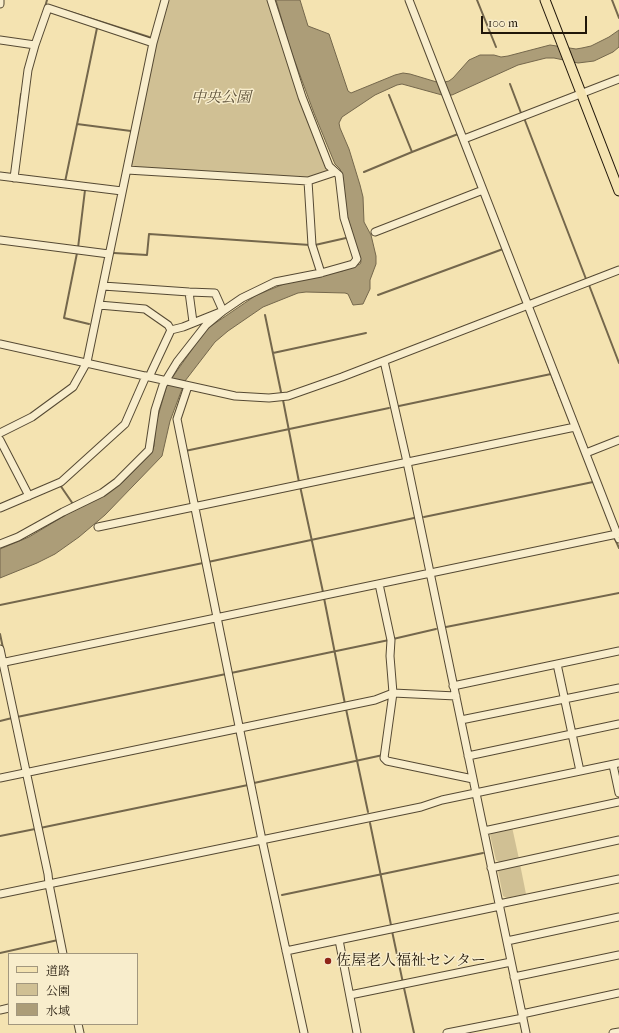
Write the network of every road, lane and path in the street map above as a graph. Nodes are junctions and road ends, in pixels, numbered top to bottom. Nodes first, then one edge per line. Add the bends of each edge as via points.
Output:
1 (0, 0) edge
2 (165, 0) edge
3 (271, 0) edge
4 (410, 0) edge
5 (545, 0) edge
6 (0, 4) edge
7 (0, 40) edge
8 (153, 43) junction
9 (35, 45) junction
10 (619, 79) edge
11 (581, 94) junction
12 (464, 139) junction
13 (127, 170) junction
14 (335, 172) junction
15 (0, 176) edge
16 (14, 178) junction
17 (308, 181) junction
18 (482, 190) junction
19 (122, 191) junction
20 (619, 191) edge
21 (375, 232) dead end
22 (0, 240) edge
23 (109, 254) junction
24 (619, 270) edge
25 (321, 272) junction
26 (103, 286) junction
27 (189, 292) junction
28 (99, 305) junction
29 (528, 305) junction
30 (223, 311) junction
31 (193, 322) junction
32 (171, 330) junction
33 (0, 344) edge
34 (384, 361) junction
35 (87, 362) junction
36 (148, 376) junction
37 (166, 381) junction
38 (187, 386) junction
39 (573, 427) junction
40 (0, 433) edge
41 (0, 440) edge
42 (619, 440) edge
43 (586, 453) junction
44 (407, 462) junction
45 (29, 496) junction
46 (194, 506) junction
47 (0, 508) edge
48 (98, 527) dead end
49 (616, 536) edge
50 (0, 544) edge
51 (430, 573) junction
52 (379, 584) junction
53 (217, 617) junction
54 (0, 648) edge
55 (619, 650) edge
56 (1, 663) edge
57 (557, 664) junction
58 (453, 686) junction
59 (619, 688) edge
60 (393, 693) junction
61 (456, 696) junction
62 (564, 700) junction
63 (461, 720) junction
64 (619, 724) edge
65 (240, 728) junction
66 (572, 734) junction
67 (468, 756) junction
68 (616, 764) edge
69 (580, 771) junction
70 (26, 773) junction
71 (0, 778) edge
72 (473, 779) junction
73 (476, 793) junction
74 (619, 794) edge
75 (619, 802) edge
76 (484, 831) junction
77 (262, 840) junction
78 (619, 840) edge
79 (491, 868) junction
80 (619, 879) edge
81 (48, 884) junction
82 (0, 894) edge
83 (499, 905) junction
84 (619, 917) edge
85 (339, 940) junction
86 (507, 941) junction
87 (286, 951) junction
88 (63, 953) edge
89 (619, 955) edge
90 (511, 962) junction
91 (514, 977) junction
92 (619, 993) edge
93 (350, 995) junction
94 (522, 1016) junction
95 (619, 1032) edge
96 (304, 1033) edge
97 (358, 1033) edge
98 (447, 1033) edge
99 (526, 1033) edge
100 (613, 1033) edge

1 - 6 street
2 - 8 street
3 - 14 street via 302,96 329,166
4 - 12 street
5 - 11 main road
7 - 9 street
8 - 9 street via 48,8
8 - 13 street
9 - 16 street via 28,70
10 - 11 street
11 - 12 street
11 - 20 main road
12 - 18 street
13 - 17 street
13 - 19 street
14 - 17 street
14 - 25 street via 339,175 344,218 357,259 353,264
15 - 16 street
16 - 19 street
17 - 25 street via 312,245
18 - 21 street
18 - 29 street
19 - 23 street
22 - 23 street
23 - 26 street
24 - 29 street
25 - 30 street via 274,282
26 - 27 street
26 - 28 street
27 - 30 street via 215,293
27 - 31 street
28 - 32 street via 145,309 168,325
28 - 35 street
29 - 34 street
29 - 39 street
30 - 31 street
30 - 37 street via 206,325 177,362
31 - 32 street
32 - 36 street
33 - 35 street
34 - 38 street via 288,396 252,398
34 - 44 street
35 - 36 street
35 - 40 street via 73,386 32,417
36 - 37 street
36 - 45 street via 125,424 61,482
37 - 38 street
37 - 50 street via 155,410 149,450 117,482 95,497 18,538
38 - 46 street via 177,419
39 - 43 street
39 - 44 street
41 - 45 street
42 - 43 street
43 - 49 street
44 - 46 street
44 - 51 street
45 - 47 street
46 - 48 street
46 - 53 street
49 - 51 street
51 - 52 street
51 - 58 street
52 - 53 street
52 - 60 street via 391,640
53 - 56 street
53 - 65 street
54 - 56 street
55 - 57 street
56 - 70 street
57 - 58 street
57 - 62 street
58 - 61 street
59 - 62 street
60 - 61 street
60 - 65 street via 376,700
60 - 72 street via 384,758 387,761
61 - 63 street
62 - 63 street
62 - 66 street
63 - 67 street
64 - 66 street
65 - 70 street
65 - 77 street
66 - 67 street
66 - 69 street
67 - 72 street
68 - 69 street
68 - 74 street
69 - 73 street
70 - 71 street
70 - 81 street
72 - 73 street
73 - 76 street
73 - 77 street
75 - 76 street
76 - 79 street
77 - 81 street
77 - 87 street
78 - 79 street
79 - 83 street
80 - 83 street
81 - 82 street
81 - 88 street
83 - 85 street
83 - 86 street
84 - 86 street
85 - 87 street
85 - 93 street
86 - 90 street
87 - 96 street
89 - 91 street
90 - 91 street
90 - 93 street
91 - 94 street
92 - 94 street
93 - 97 street
94 - 98 street
94 - 99 street
95 - 100 street

